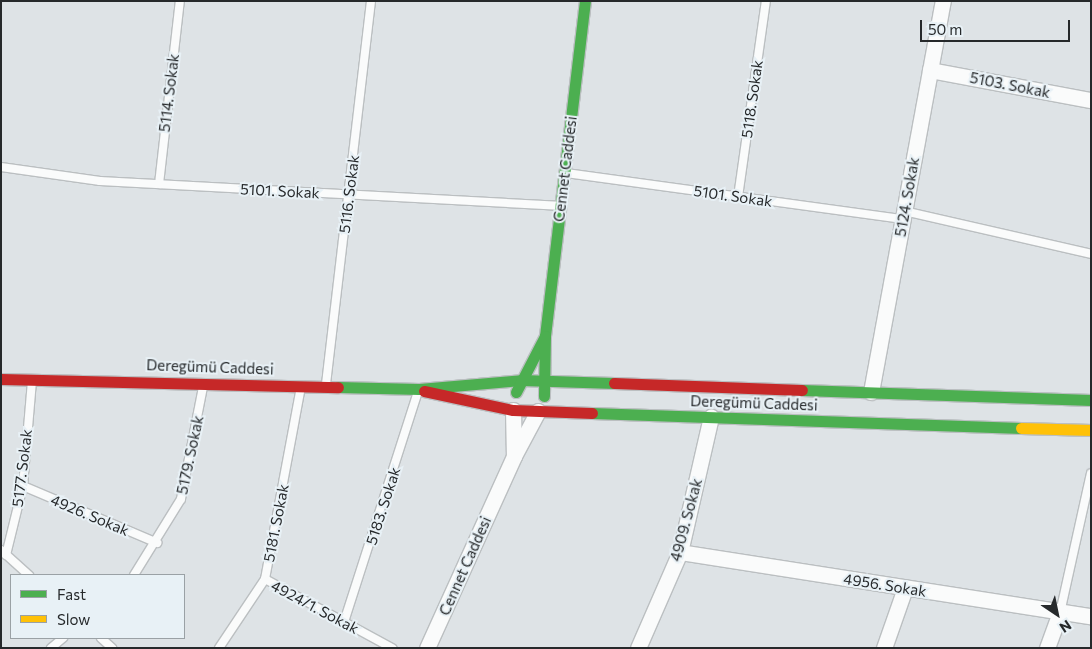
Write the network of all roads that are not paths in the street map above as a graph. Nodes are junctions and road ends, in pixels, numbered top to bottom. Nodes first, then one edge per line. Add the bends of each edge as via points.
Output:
1 (180, 1) edge
2 (371, 1) edge
3 (585, 1) edge
4 (766, 1) edge
5 (943, 1) edge
6 (930, 70) junction
7 (1091, 100) edge
8 (1, 167) edge
9 (564, 173) junction
10 (159, 184) junction
11 (348, 194) junction
12 (738, 197) junction
13 (560, 206) junction
14 (903, 215) junction
15 (1091, 254) edge
16 (545, 336) junction
17 (1, 379) edge
18 (32, 379) junction
19 (521, 380) junction
20 (547, 381) junction
21 (204, 382) junction
22 (301, 385) junction
23 (326, 386) junction
24 (419, 389) junction
25 (871, 392) junction
26 (1091, 400) edge
27 (513, 410) junction
28 (538, 411) junction
29 (711, 417) junction
30 (1091, 430) edge
31 (514, 456) junction
32 (1091, 473) edge
33 (23, 486) junction
34 (156, 543) junction
35 (680, 552) junction
36 (4, 553) edge
37 (29, 574) edge
38 (135, 574) edge
39 (265, 579) junction
40 (905, 588) junction
41 (1060, 613) junction
42 (1091, 616) edge
43 (344, 622) junction
44 (62, 639) edge
45 (102, 639) edge
46 (51, 648) edge
47 (112, 648) edge
48 (219, 648) edge
49 (392, 648) edge
50 (427, 648) edge
51 (638, 648) edge
52 (884, 648) edge
53 (1047, 648) edge

1 - 10 lane, 5114. Sokak
2 - 11 lane, 5116. Sokak
3 - 9 main road, Cennet Caddesi
4 - 12 lane, 5118. Sokak
5 - 6 street, 5124. Sokak
6 - 7 street, 5103. Sokak
6 - 14 street, 5124. Sokak
8 - 10 lane, 5101. Sokak
9 - 12 lane, 5101. Sokak
9 - 13 main road, Cennet Caddesi
10 - 11 lane, 5101. Sokak
11 - 13 lane, 5101. Sokak
11 - 23 lane, 5116. Sokak
12 - 14 lane, 5101. Sokak
13 - 16 main road, Cennet Caddesi
14 - 15 lane, 5101. Sokak
14 - 25 street, 5124. Sokak
16 - 19 main road, Cennet Caddesi
16 - 20 main road, Cennet Caddesi
17 - 18 main road, Deregümü Caddesi
18 - 21 main road, Deregümü Caddesi
18 - 33 lane, 5177. Sokak
19 - 20 main road, Deregümü Caddesi
19 - 24 main road, Deregümü Caddesi via 476,381
19 - 27 main road, Cennet Caddesi
20 - 25 main road, Deregümü Caddesi
20 - 28 main road, Cennet Caddesi
21 - 22 main road, Deregümü Caddesi
21 - 34 lane, 5179. Sokak via 186,480
22 - 23 main road, Deregümü Caddesi
22 - 39 lane, 5181. Sokak
23 - 24 main road, Deregümü Caddesi
24 - 27 main road, Deregümü Caddesi
24 - 43 lane, 5183. Sokak
25 - 26 main road, Deregümü Caddesi
27 - 28 main road, Deregümü Caddesi
27 - 31 street, Cennet Caddesi
28 - 29 main road, Deregümü Caddesi
28 - 31 street, Cennet Caddesi
29 - 30 main road, Deregümü Caddesi
29 - 35 street, 4909. Sokak
31 - 50 street, Cennet Caddesi
32 - 41 lane
33 - 34 lane, 4926. Sokak
33 - 36 lane, 5177. Sokak
34 - 38 lane, 5179. Sokak
35 - 40 street, 4956. Sokak
35 - 51 street, 4909. Sokak
36 - 37 lane
39 - 43 lane, 4924/1. Sokak
39 - 48 lane, 5181. Sokak
40 - 41 street, 4956. Sokak
40 - 52 street
41 - 42 street, 4956. Sokak
41 - 53 street
43 - 49 lane, 4924/1. Sokak
44 - 46 lane
45 - 47 lane

